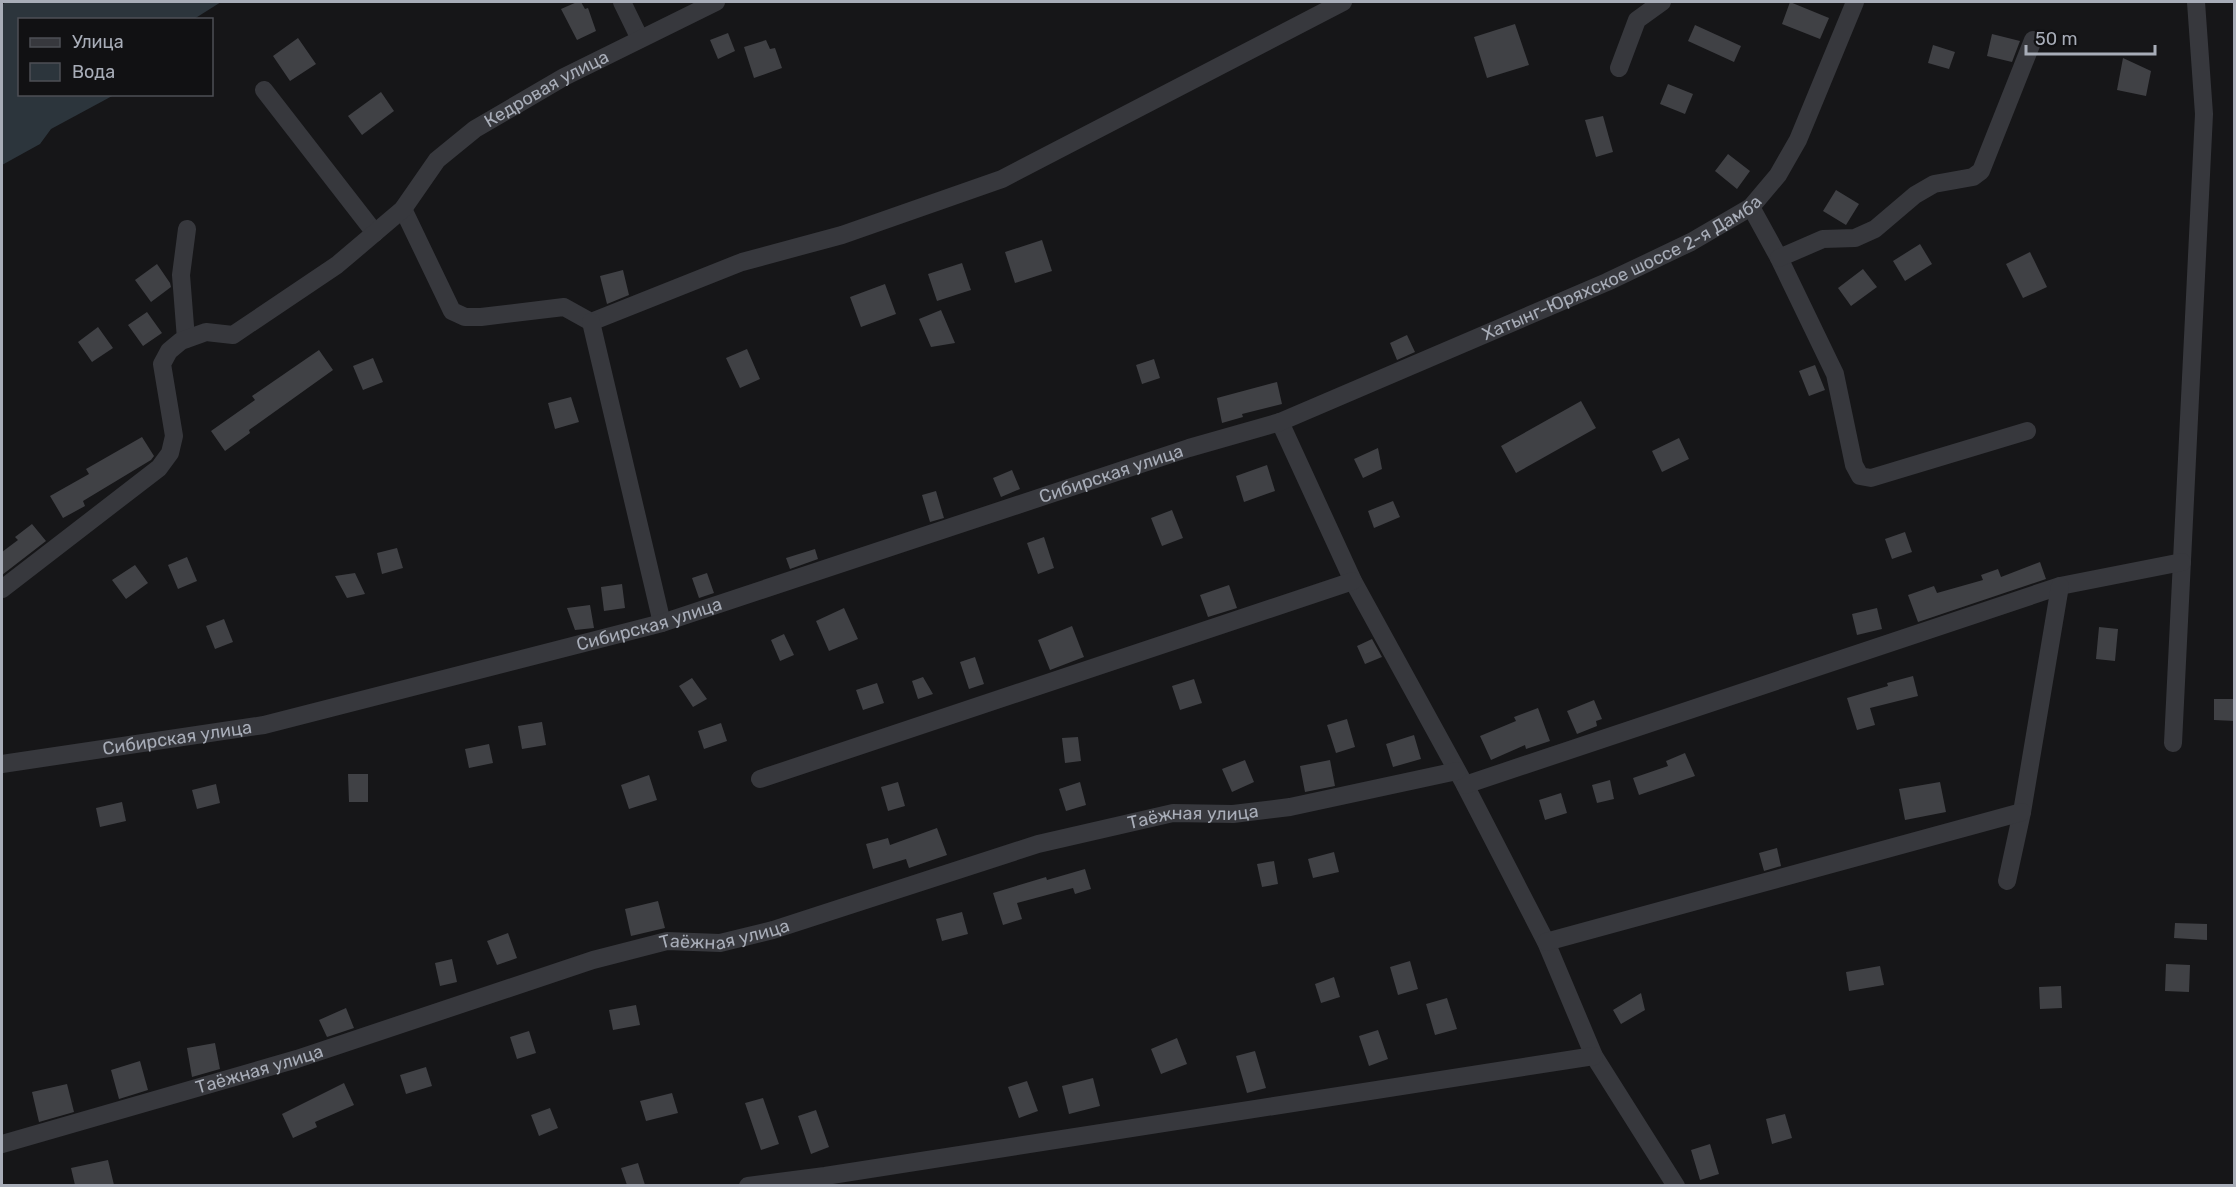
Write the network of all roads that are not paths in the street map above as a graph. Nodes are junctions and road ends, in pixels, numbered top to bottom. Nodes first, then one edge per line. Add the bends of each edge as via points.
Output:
1 (622, 2) edge
2 (716, 2) edge
3 (1343, 2) edge
4 (1662, 2) edge
5 (1855, 2) edge
6 (2196, 2) edge
7 (640, 39) junction
8 (2033, 40) dead end
9 (1619, 68) dead end
10 (264, 90) dead end
11 (1751, 207) junction
12 (403, 209) junction
13 (187, 230) dead end
14 (375, 233) junction
15 (1779, 258) junction
16 (591, 322) junction
17 (186, 339) junction
18 (1280, 422) junction
19 (2027, 431) dead end
20 (2182, 562) junction
21 (1353, 581) junction
22 (2061, 586) junction
23 (2, 589) edge
24 (662, 623) junction
25 (2173, 743) dead end
26 (2, 764) edge
27 (1461, 778) junction
28 (760, 779) dead end
29 (2022, 813) junction
30 (2007, 881) dead end
31 (1546, 942) junction
32 (1594, 1056) junction
33 (2, 1144) edge
34 (748, 1185) edge
35 (1676, 1185) edge

1 - 7 street
2 - 7 street, Кедровая улица
3 - 16 street via 1002,179 842,235 742,262
4 - 9 street via 1637,20
5 - 11 street, Хатынг-Юряхское шоссе 2-я Дамба via 1798,140 1778,175
6 - 20 street via 2204,114
7 - 12 street, Кедровая улица via 564,77 475,129 437,160
8 - 15 street via 1981,171 1973,177 1934,184 1915,195 1875,230 1855,238 1823,239
10 - 14 street
11 - 15 street
11 - 18 street, Хатынг-Юряхское шоссе 2-я Дамба via 1691,242 1607,282
12 - 14 street, Кедровая улица
12 - 16 street via 452,311 465,317 481,317 564,307
13 - 17 street via 181,275
14 - 17 street, Кедровая улица via 337,265 233,335 206,332
15 - 19 street via 1835,374 1854,465 1860,476 1871,478
16 - 24 street
17 - 23 street via 169,351 162,364 174,436 170,453 159,468
18 - 21 street
18 - 24 street, Сибирская улица via 1178,451
20 - 22 street, Таёжная улица
20 - 25 street
21 - 27 street
21 - 28 street
22 - 27 street, Таёжная улица
22 - 29 street
24 - 26 street, Сибирская улица via 264,725
27 - 31 street
27 - 33 street, Таёжная улица via 1233,814 1173,813 1038,843 773,930 720,943 667,941 593,960 297,1059
29 - 30 street
29 - 31 street
31 - 32 street
32 - 34 street
32 - 35 street

